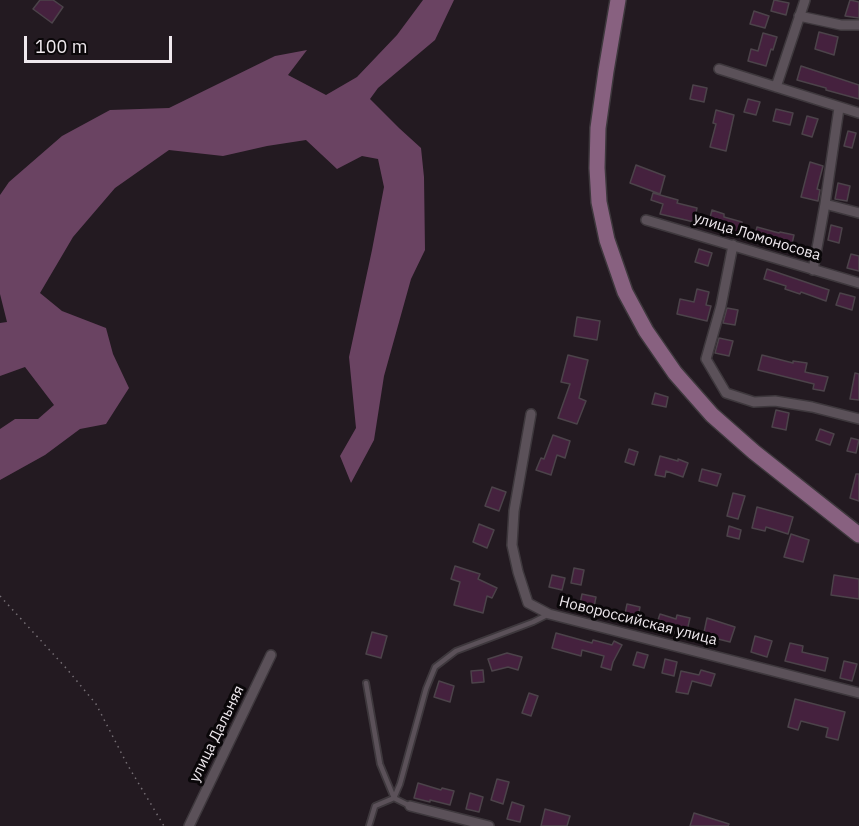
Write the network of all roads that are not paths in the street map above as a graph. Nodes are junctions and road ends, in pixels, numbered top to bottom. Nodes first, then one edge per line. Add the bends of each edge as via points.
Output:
1 (618, 0) edge
2 (805, 0) edge
3 (800, 16) junction
4 (859, 25) edge
5 (719, 69) dead end
6 (776, 87) junction
7 (839, 108) junction
8 (859, 113) edge
9 (825, 204) junction
10 (859, 213) edge
11 (646, 220) dead end
12 (733, 245) junction
13 (813, 270) junction
14 (859, 283) edge
15 (531, 414) dead end
16 (859, 419) edge
17 (859, 535) edge
18 (549, 614) junction
19 (272, 655) dead end
20 (366, 683) dead end
21 (859, 693) edge
22 (394, 798) junction
23 (410, 806) joint
24 (189, 826) edge
25 (369, 826) edge
26 (489, 826) edge

1 - 17 main road via 598,128 597,168 607,240 625,292 675,373 712,415
2 - 3 street
3 - 4 street
3 - 6 street
5 - 6 street
6 - 7 street
7 - 8 street
7 - 9 street
9 - 10 street
9 - 13 street
11 - 12 street, улица Ломоносова
12 - 13 street, улица Ломоносова
12 - 16 street via 706,359 726,393 754,402 775,401
13 - 14 street, улица Ломоносова
15 - 18 street, Новороссийская улица via 512,545 528,603
18 - 21 street, Новороссийская улица
18 - 22 lane via 456,651 435,667
19 - 24 street, улица Дальняя
20 - 22 lane via 380,764
22 - 23 lane
22 - 25 lane via 375,806
23 - 26 street

